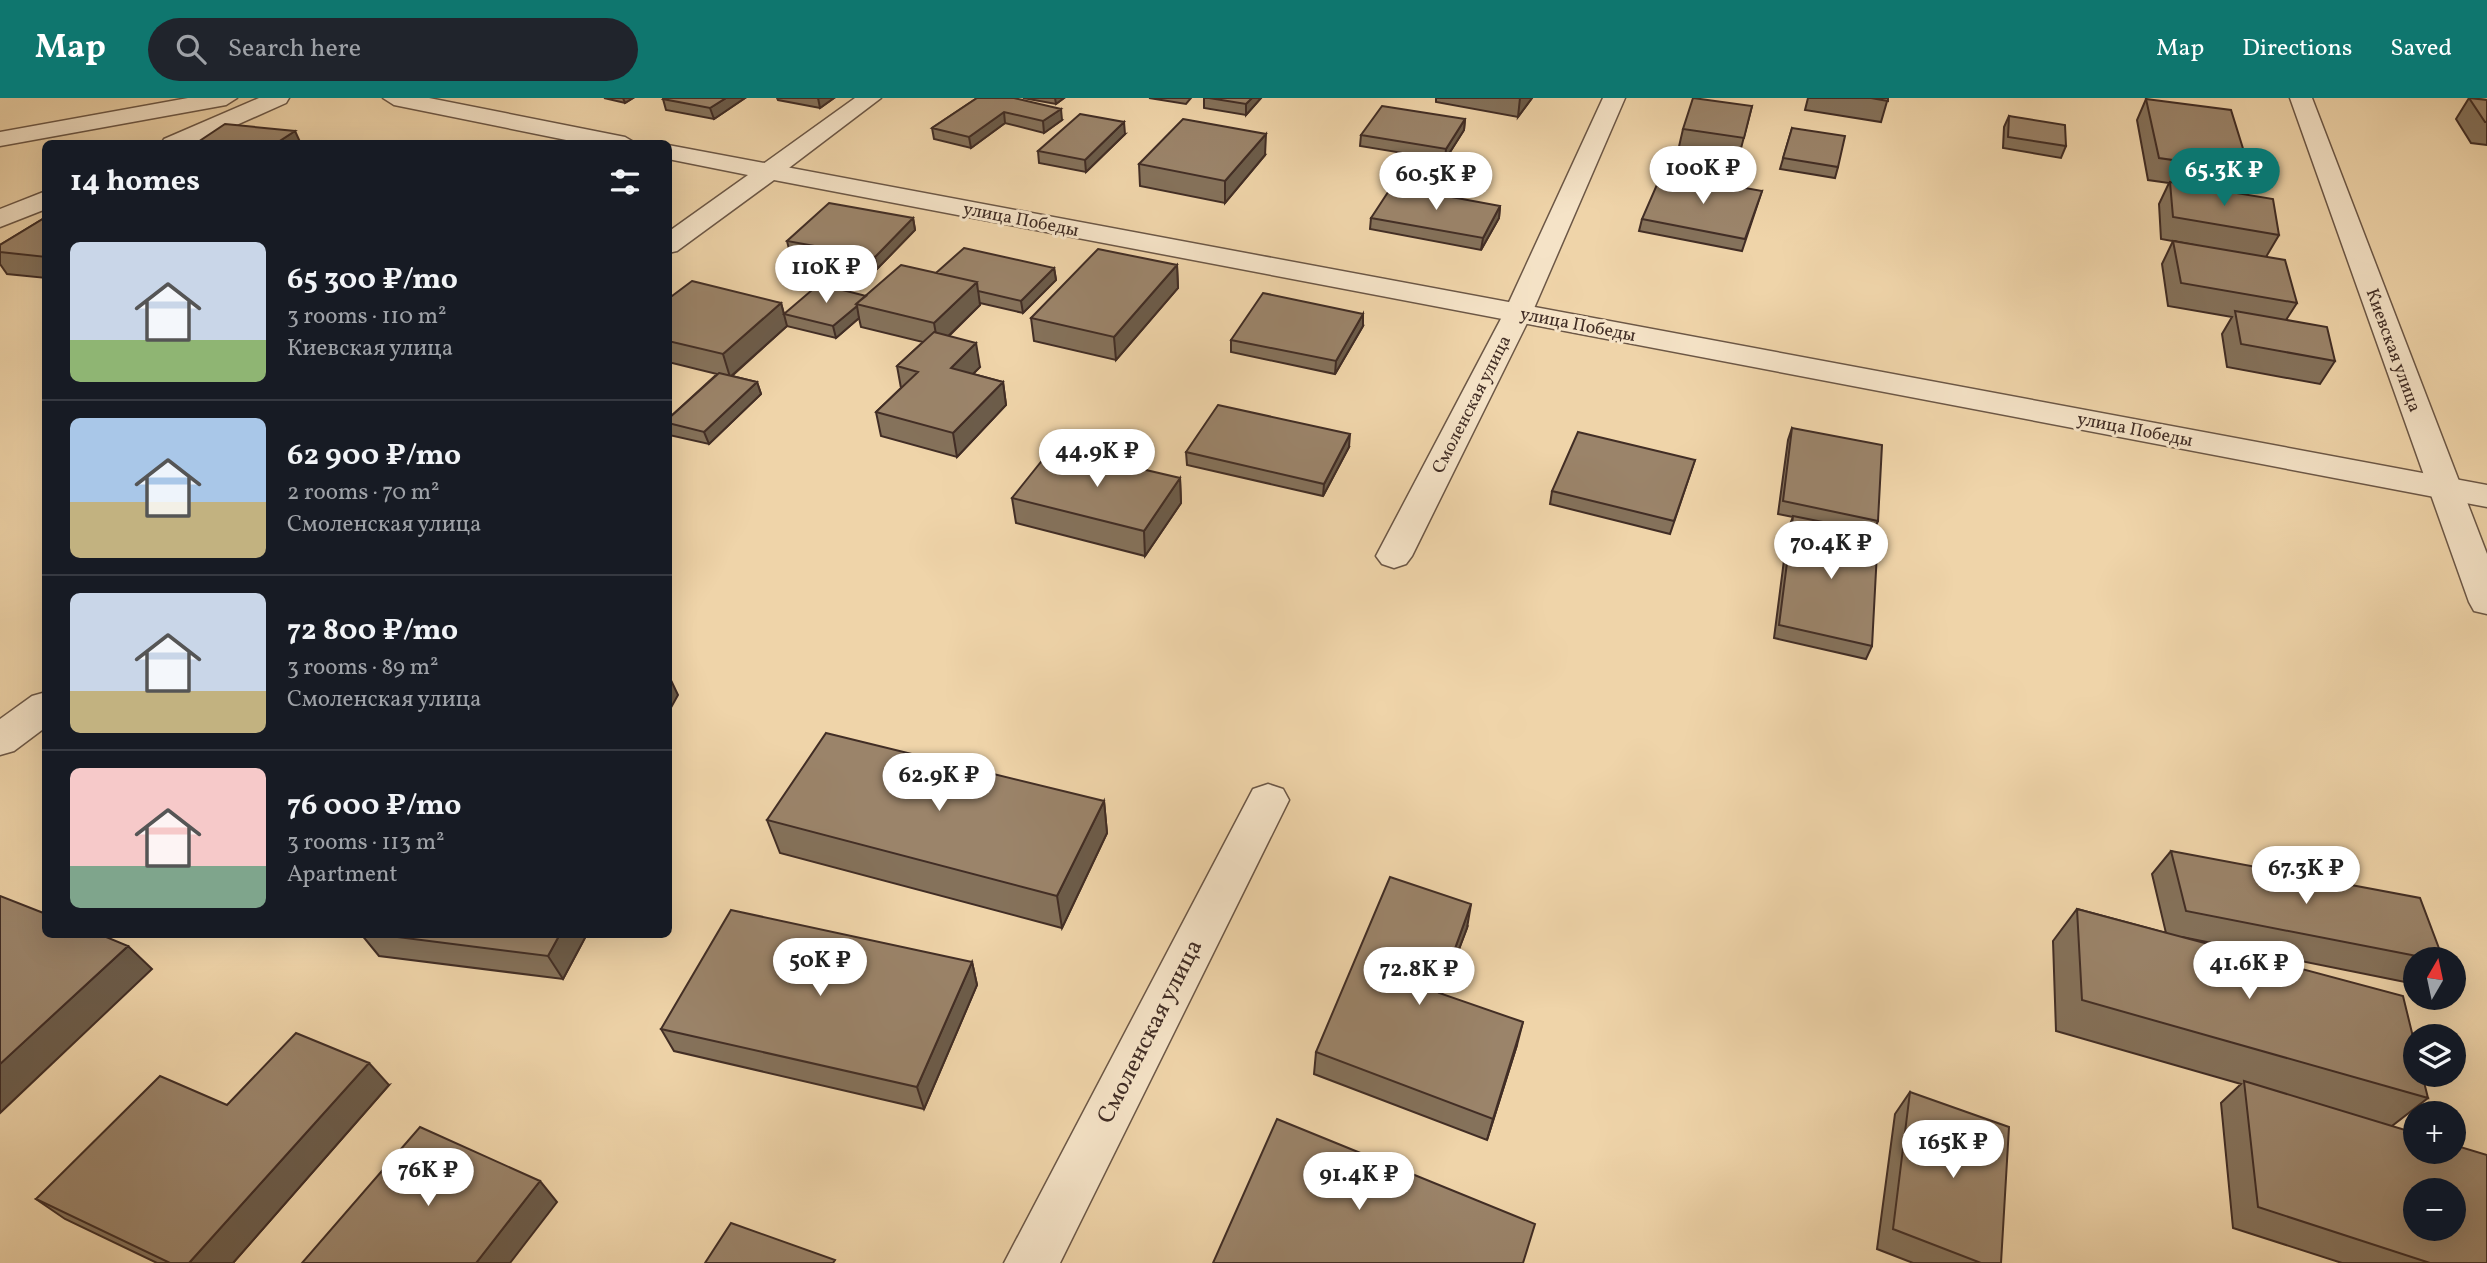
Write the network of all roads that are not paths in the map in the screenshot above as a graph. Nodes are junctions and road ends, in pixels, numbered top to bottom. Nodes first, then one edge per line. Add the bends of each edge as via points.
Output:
1 (226, 98) edge
2 (278, 98) edge
3 (394, 98) edge
4 (870, 98) edge
5 (1614, 98) edge
6 (2301, 98) edge
7 (0, 139) edge
8 (182, 140) edge
9 (605, 140) edge
10 (672, 153) edge
11 (768, 172) junction
12 (42, 201) edge
13 (0, 219) edge
14 (672, 242) edge
15 (1518, 313) junction
16 (2444, 487) junction
17 (2487, 496) edge
18 (1394, 556) dead end
19 (2487, 602) edge
20 (42, 709) edge
21 (0, 740) edge
22 (1268, 800) dead end
23 (1031, 1263) edge

1 - 7 street
2 - 8 street
3 - 9 street
4 - 11 street
5 - 15 street, Смоленская улица
6 - 16 street, Киевская улица
10 - 11 street, улица Победы
11 - 14 street
11 - 15 street, улица Победы
12 - 13 street
15 - 16 street, улица Победы
15 - 18 street, Смоленская улица
16 - 17 street, улица Победы
16 - 19 street, Киевская улица
20 - 21 street
22 - 23 street, Смоленская улица

